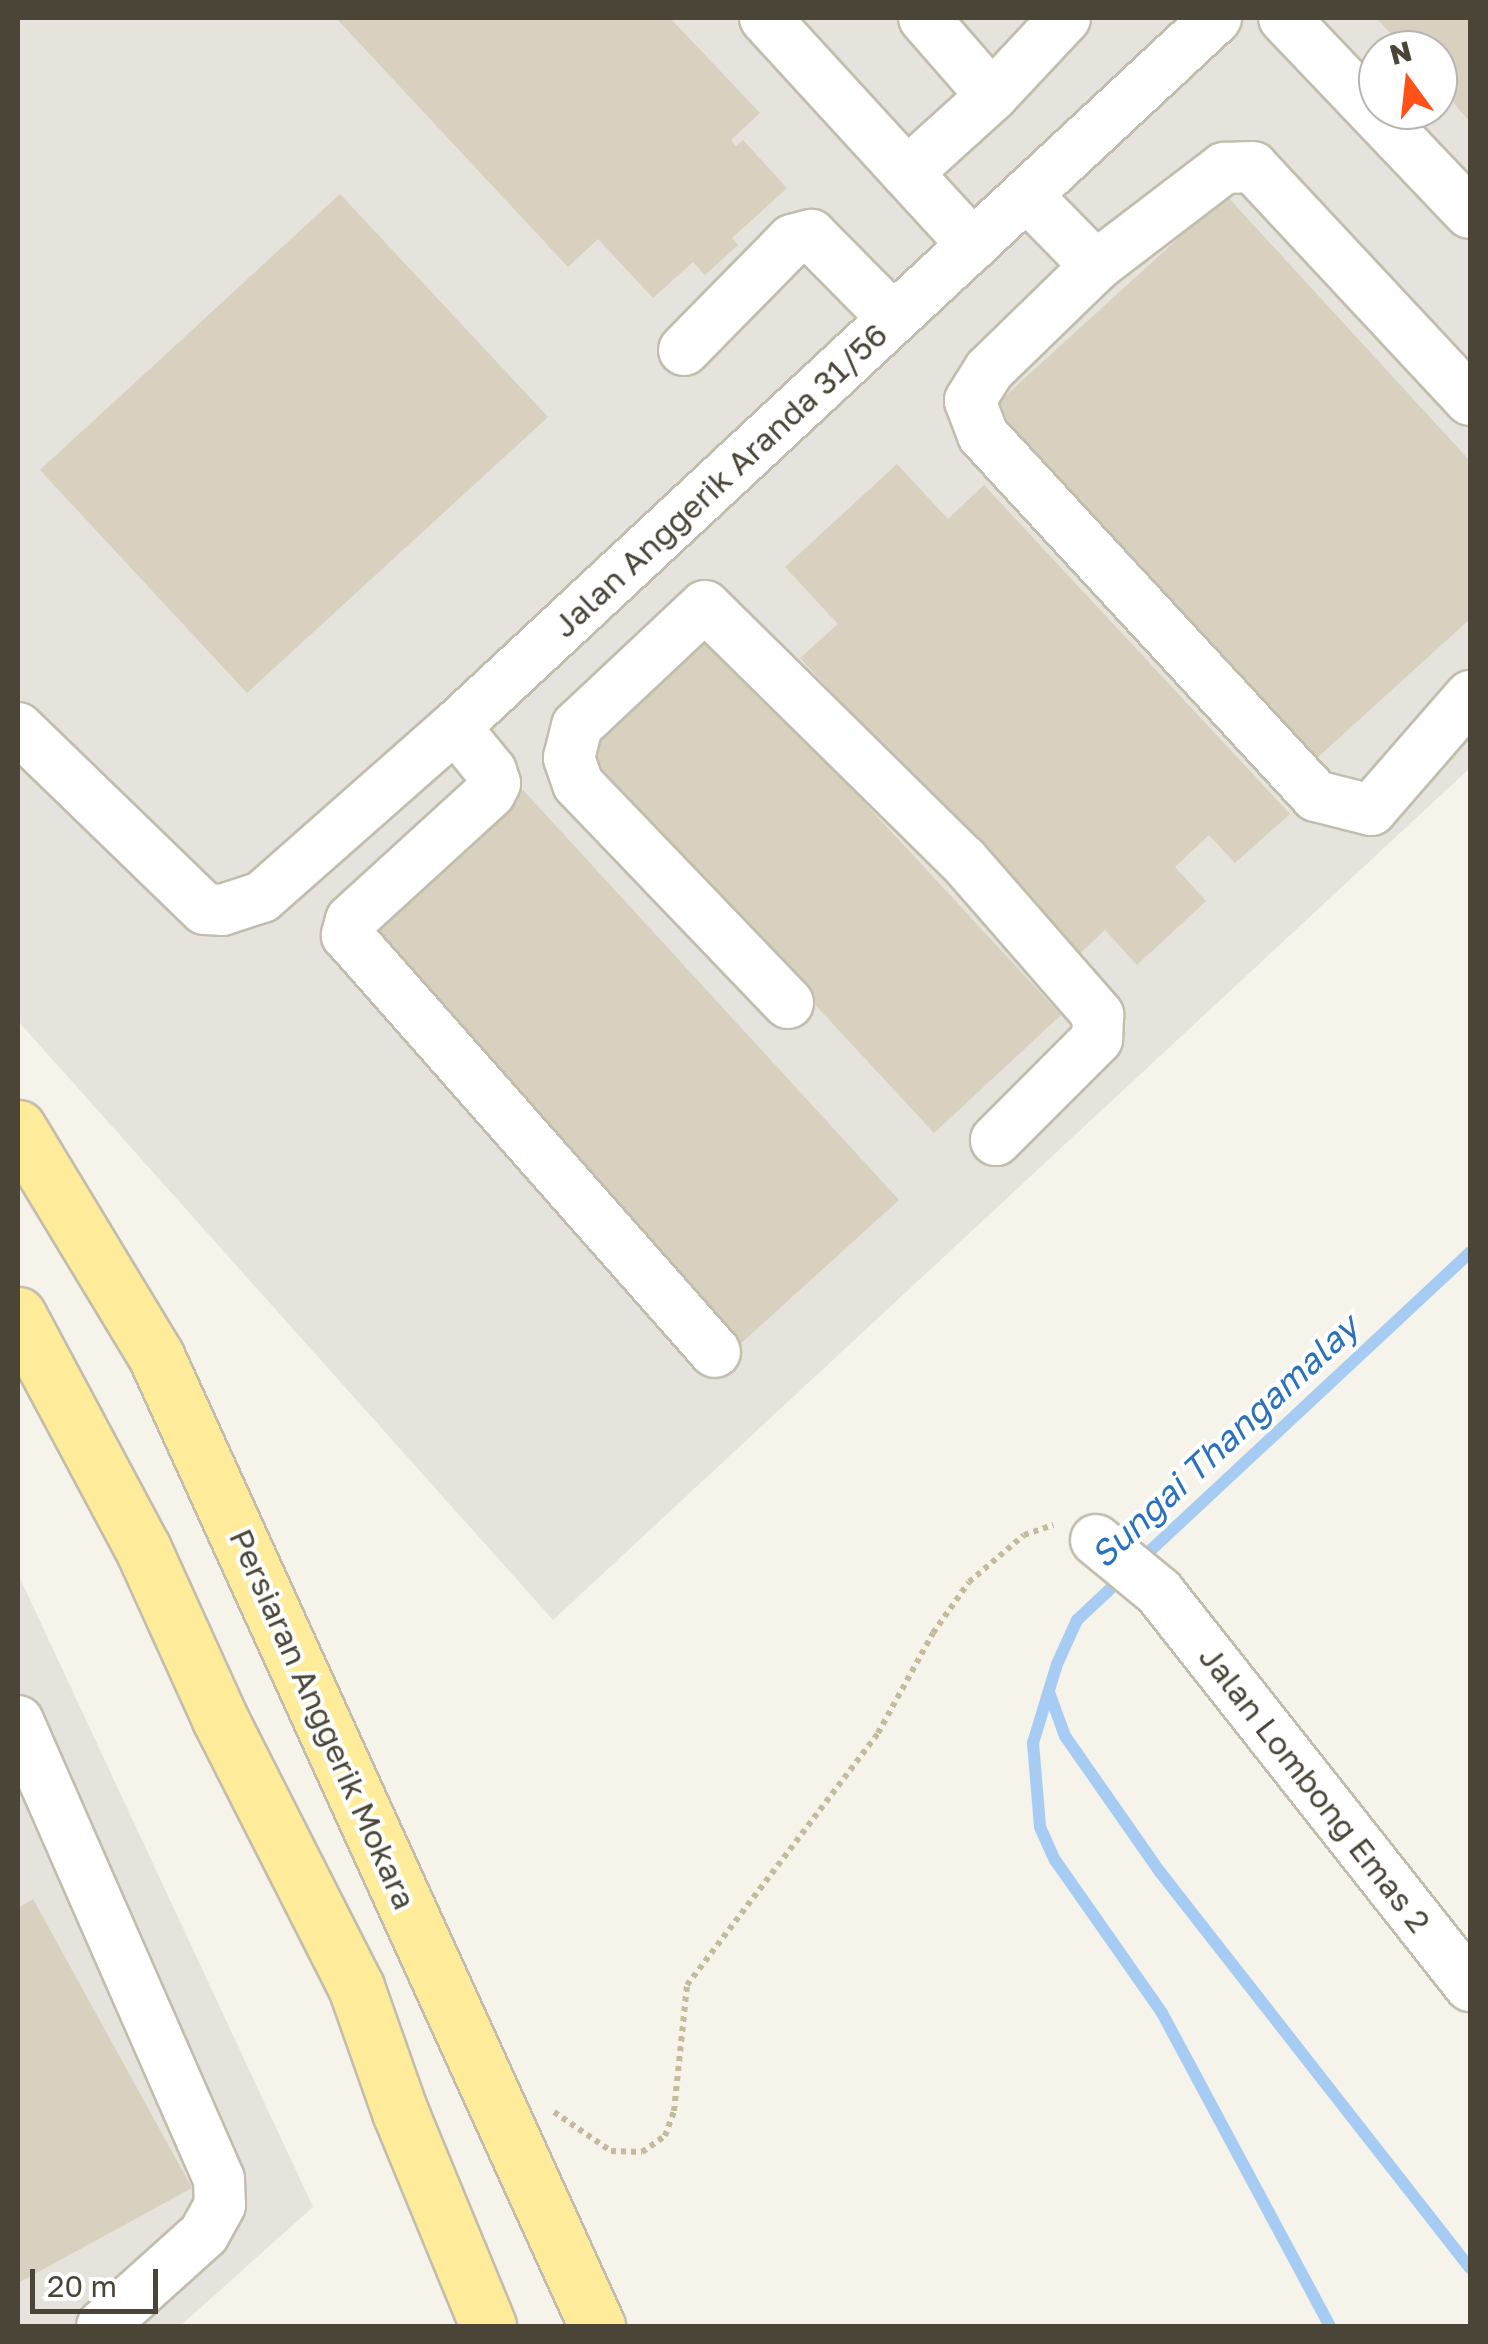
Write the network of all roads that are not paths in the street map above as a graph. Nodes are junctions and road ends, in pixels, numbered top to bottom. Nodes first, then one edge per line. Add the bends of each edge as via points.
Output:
1 (765, 18) edge
2 (924, 18) edge
3 (1065, 18) edge
4 (1216, 18) edge
5 (1284, 18) edge
6 (992, 96) junction
7 (907, 173) junction
8 (1026, 195) junction
9 (1470, 214) edge
10 (972, 244) junction
11 (1096, 266) junction
12 (893, 318) junction
13 (684, 350) dead end
14 (1470, 400) edge
15 (644, 550) junction
16 (705, 606) junction
17 (1470, 696) edge
18 (455, 726) junction
19 (18, 728) edge
20 (788, 1003) dead end
21 (18, 1128) edge
22 (996, 1140) dead end
23 (18, 1315) edge
24 (715, 1352) dead end
25 (1096, 1540) road end
26 (18, 1720) edge
27 (1470, 1986) edge
28 (102, 2326) edge
29 (488, 2326) edge
30 (597, 2326) edge

1 - 7 street
2 - 6 street
3 - 6 street
4 - 8 street, Jalan Anggerik Aranda 31/56
5 - 9 street
6 - 7 street
7 - 10 street
8 - 10 street, Jalan Anggerik Aranda 31/56
8 - 11 street
10 - 12 street, Jalan Anggerik Aranda 31/56
11 - 14 street via 1224,168 1253,167
11 - 17 street via 989,370 970,401 982,436 1316,796 1371,810
12 - 13 street via 811,235 792,240
12 - 15 street, Jalan Anggerik Aranda 31/56
15 - 16 street
15 - 18 street, Jalan Anggerik Aranda 31/56
16 - 20 street via 577,726 569,758 578,784
16 - 22 street via 962,860 1098,1015 1096,1039
18 - 19 street, Jalan Anggerik Aranda 31/56 via 262,898 222,910 204,909
18 - 24 street via 492,771 490,792 351,920 346,935
21 - 30 main road, Persiaran Anggerik Mokara via 164,1373
23 - 29 main road via 143,1549 220,1719 356,1987
25 - 27 street, Jalan Lombong Emas 2 via 1159,1592
26 - 28 street via 219,2179 220,2205 204,2234

